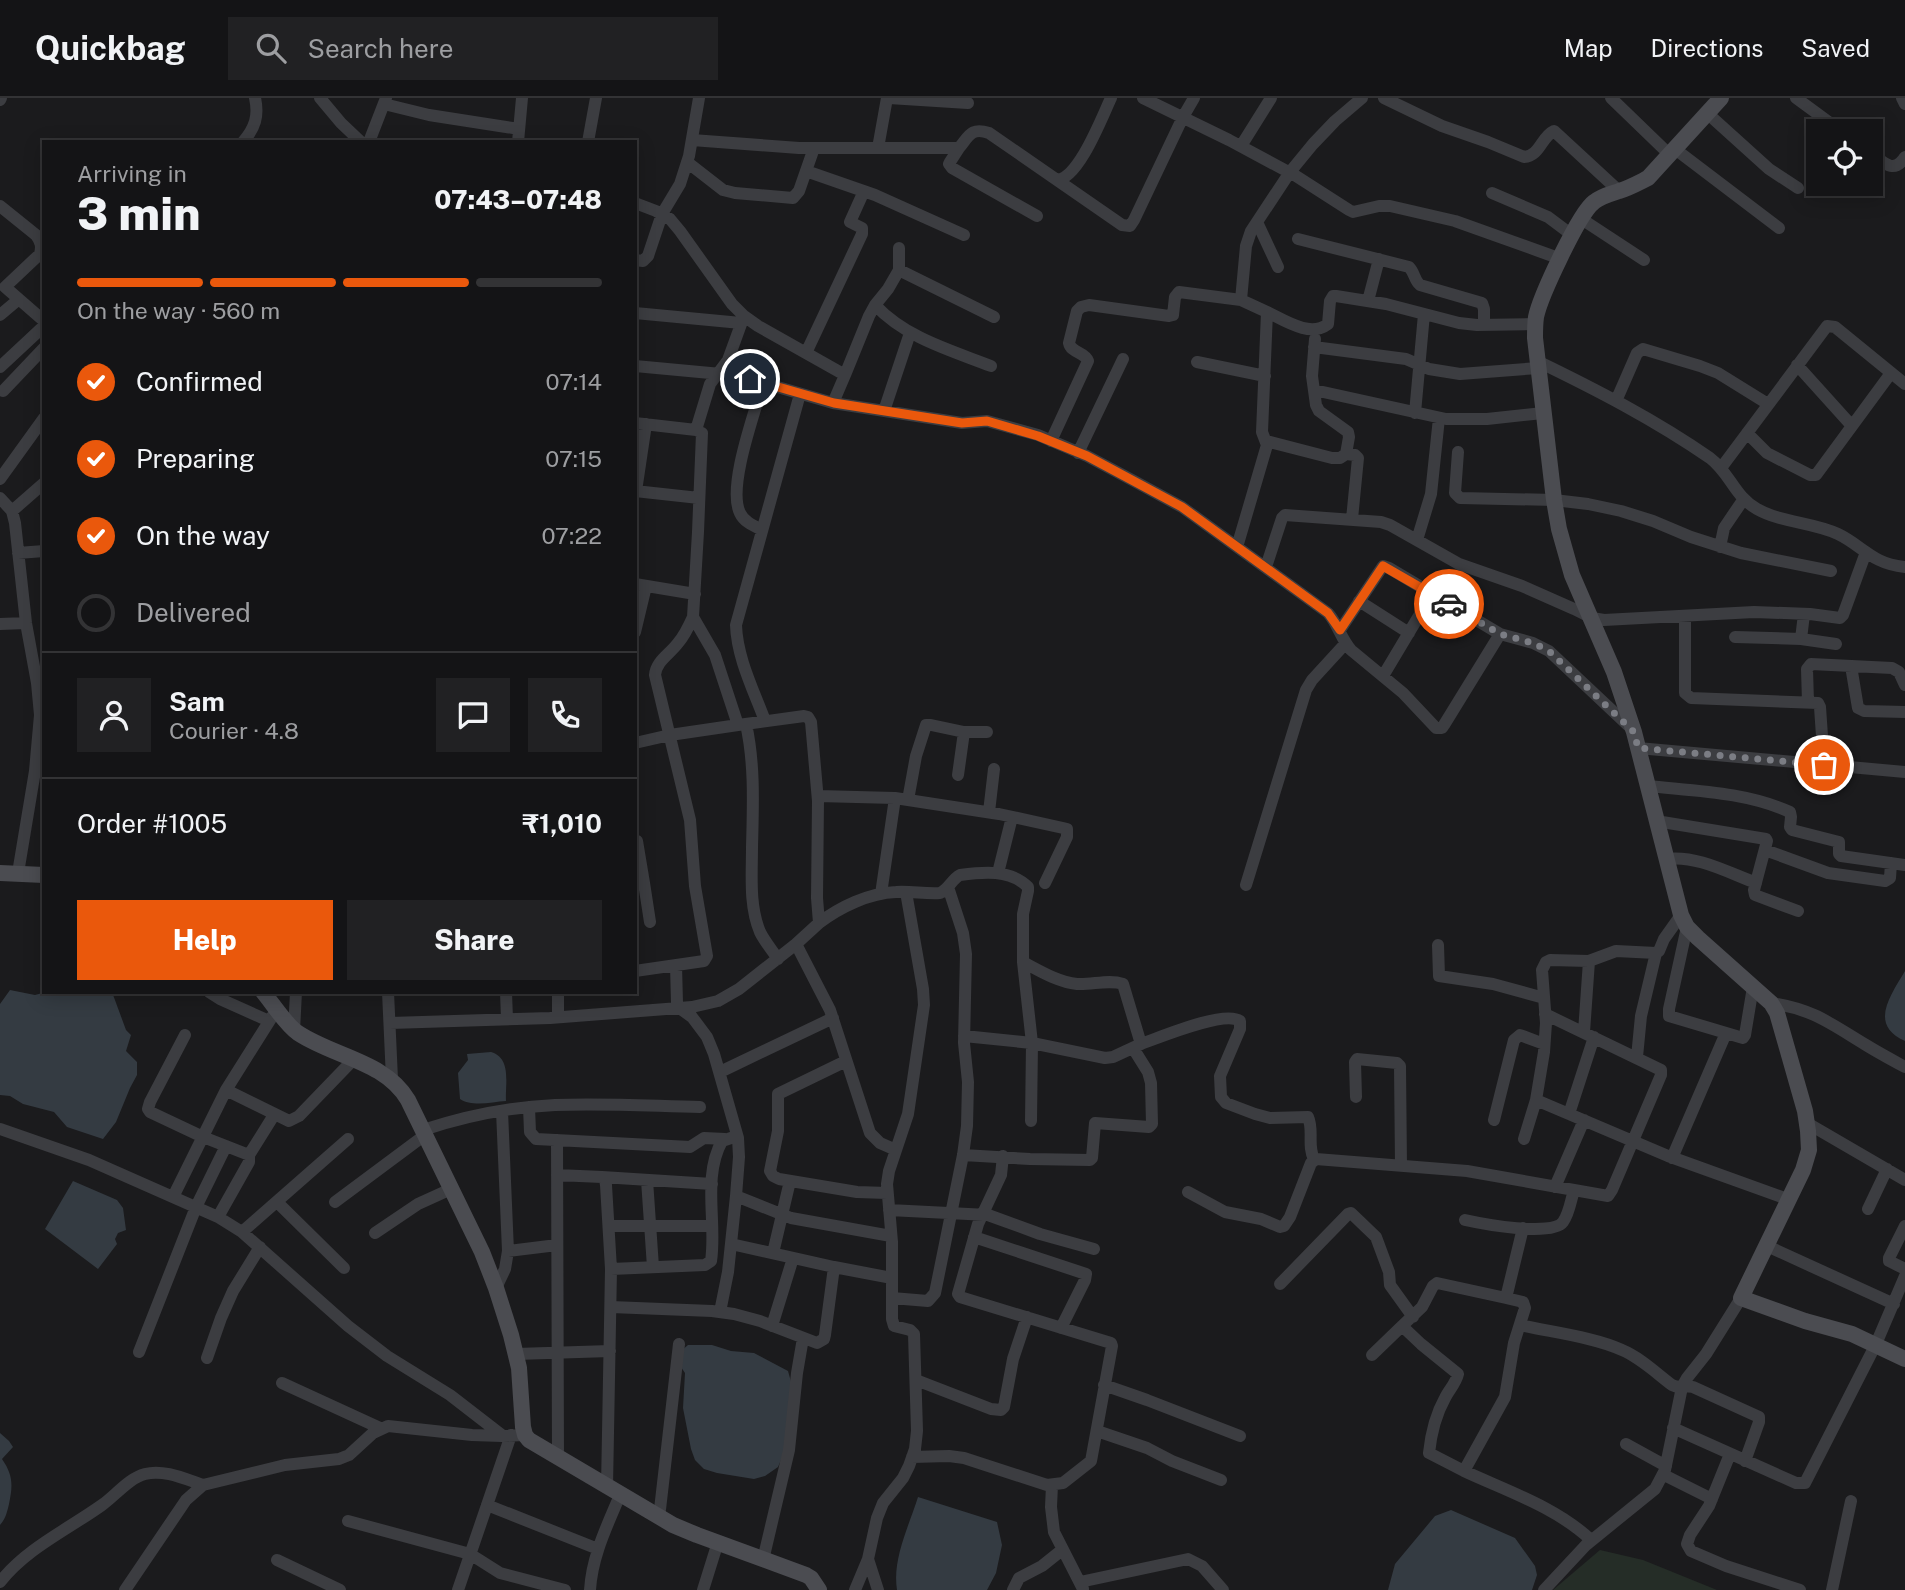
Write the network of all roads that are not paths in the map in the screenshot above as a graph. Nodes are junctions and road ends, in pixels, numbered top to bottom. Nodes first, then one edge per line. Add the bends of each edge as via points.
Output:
1 (255, 98) edge
2 (320, 98) edge
3 (522, 98) edge
4 (596, 98) edge
5 (699, 98) edge
6 (888, 98) edge
7 (1111, 98) edge
8 (1143, 98) edge
9 (1194, 98) edge
10 (1271, 98) edge
11 (1384, 98) edge
12 (1611, 98) edge
13 (1721, 98) edge
14 (1796, 98) edge
15 (1902, 98) edge
16 (1355, 100) edge
17 (385, 101) edge
18 (968, 103) dead end
19 (1905, 104) edge
20 (1707, 113) junction
21 (1183, 117) junction
22 (1825, 119) edge
23 (519, 136) edge
24 (245, 140) edge
25 (358, 140) edge
26 (370, 140) edge
27 (588, 140) edge
28 (692, 140) junction
29 (1241, 146) junction
30 (814, 148) junction
31 (878, 148) junction
32 (959, 148) junction
33 (1672, 152) junction
34 (1905, 157) edge
35 (687, 162) junction
36 (1883, 162) edge
37 (806, 171) junction
38 (1290, 172) junction
39 (1057, 180) junction
40 (1798, 188) dead end
41 (864, 191) junction
42 (1619, 191) junction
43 (1492, 193) dead end
44 (637, 203) edge
45 (0, 206) edge
46 (662, 214) junction
47 (1037, 216) dead end
48 (1580, 218) junction
49 (1257, 222) junction
50 (1779, 228) dead end
51 (964, 235) dead end
52 (1572, 235) junction
53 (1298, 239) dead end
54 (899, 248) dead end
55 (1379, 259) junction
56 (1561, 259) junction
57 (637, 260) edge
58 (1644, 260) dead end
59 (1278, 267) dead end
60 (899, 270) junction
61 (3, 287) edge
62 (19, 299) junction
63 (1241, 300) junction
64 (1368, 301) junction
65 (875, 305) junction
66 (1267, 312) junction
67 (637, 313) edge
68 (1424, 314) junction
69 (0, 315) edge
70 (994, 317) dead end
71 (42, 319) edge
72 (742, 319) junction
73 (1536, 324) junction
74 (1485, 326) junction
75 (42, 328) edge
76 (1317, 329) junction
77 (910, 333) junction
78 (1314, 347) junction
79 (42, 350) edge
80 (806, 353) junction
81 (1123, 359) dead end
82 (1197, 362) dead end
83 (1537, 364) junction
84 (1420, 365) junction
85 (1797, 365) junction
86 (637, 366) edge
87 (991, 366) dead end
88 (0, 367) edge
89 (1891, 373) junction
90 (719, 374) junction
91 (845, 375) junction
92 (1265, 376) junction
93 (763, 383) junction
94 (1905, 384) edge
95 (1314, 390) junction
96 (3, 391) dead end
97 (800, 394) junction
98 (1616, 401) junction
99 (834, 403) junction
100 (1768, 404) junction
101 (884, 411) junction
102 (1415, 414) junction
103 (1543, 414) junction
104 (1439, 418) junction
105 (42, 421) edge
106 (641, 424) edge
107 (1852, 426) junction
108 (696, 430) junction
109 (1747, 433) junction
110 (1051, 441) junction
111 (1266, 441) junction
112 (1458, 452) dead end
113 (1078, 453) junction
114 (1346, 454) junction
115 (1721, 467) junction
116 (637, 478) edge
117 (0, 479) edge
118 (42, 485) edge
119 (637, 491) edge
120 (0, 498) edge
121 (699, 498) junction
122 (1554, 500) junction
123 (1743, 500) junction
124 (12, 511) junction
125 (1352, 519) junction
126 (762, 530) junction
127 (1417, 540) junction
128 (1237, 547) junction
129 (1720, 547) junction
130 (42, 551) edge
131 (1866, 552) junction
132 (18, 553) junction
133 (1266, 567) junction
134 (1905, 568) edge
135 (1831, 570) dead end
136 (640, 585) edge
137 (695, 594) junction
138 (1432, 594) junction
139 (1359, 601) junction
140 (637, 613) edge
141 (1804, 614) junction
142 (1685, 616) junction
143 (693, 617) junction
144 (1592, 618) junction
145 (26, 623) junction
146 (0, 624) edge
147 (1340, 630) junction
148 (1409, 633) junction
149 (1500, 634) junction
150 (1735, 637) dead end
151 (1801, 639) junction
152 (1345, 644) junction
153 (1836, 644) dead end
154 (1851, 666) junction
155 (1383, 676) junction
156 (1905, 685) edge
157 (1808, 702) junction
158 (1905, 712) edge
159 (42, 715) edge
160 (765, 722) junction
161 (742, 725) junction
162 (964, 732) junction
163 (988, 732) dead end
164 (1634, 732) junction
165 (670, 735) junction
166 (637, 743) edge
167 (1638, 748) junction
168 (41, 750) edge
169 (1824, 765) junction
170 (994, 769) dead end
171 (1905, 772) edge
172 (958, 775) dead end
173 (1648, 786) junction
174 (818, 796) junction
175 (902, 799) junction
176 (989, 812) junction
177 (1012, 817) junction
178 (1656, 821) junction
179 (637, 841) edge
180 (1765, 850) junction
181 (1665, 859) junction
182 (1891, 863) junction
183 (1905, 865) edge
184 (0, 873) edge
185 (18, 873) junction
186 (998, 873) junction
187 (42, 875) edge
188 (1045, 883) dead end
189 (1756, 883) junction
190 (639, 884) edge
191 (1246, 885) dead end
192 (948, 887) junction
193 (906, 892) junction
194 (881, 894) junction
195 (1798, 911) dead end
196 (1684, 921) junction
197 (650, 922) dead end
198 (820, 923) junction
199 (796, 944) junction
200 (1438, 945) dead end
201 (1656, 953) junction
202 (778, 959) junction
203 (1589, 961) junction
204 (1023, 962) junction
205 (676, 965) junction
206 (637, 971) edge
207 (1753, 987) junction
208 (212, 994) edge
209 (264, 994) edge
210 (296, 994) edge
211 (388, 994) edge
212 (506, 994) edge
213 (558, 994) edge
214 (1544, 998) junction
215 (1771, 1003) junction
216 (681, 1009) junction
217 (1545, 1014) junction
218 (273, 1015) junction
219 (558, 1017) junction
220 (833, 1018) junction
221 (507, 1019) junction
222 (390, 1023) junction
223 (294, 1031) junction
224 (1726, 1033) junction
225 (185, 1035) dead end
226 (1589, 1035) junction
227 (964, 1036) junction
228 (1032, 1044) junction
229 (1544, 1044) junction
230 (1137, 1046) junction
231 (1637, 1057) junction
232 (353, 1060) junction
233 (846, 1061) junction
234 (1905, 1067) edge
235 (720, 1072) junction
236 (392, 1079) junction
237 (226, 1090) junction
238 (1356, 1097) dead end
239 (1536, 1100) junction
240 (529, 1107) junction
241 (701, 1107) dead end
242 (502, 1111) junction
243 (1569, 1114) junction
244 (274, 1115) junction
245 (1494, 1120) dead end
246 (1584, 1120) junction
247 (1031, 1121) dead end
248 (1807, 1123) junction
249 (0, 1129) edge
250 (424, 1132) junction
251 (203, 1137) junction
252 (731, 1138) junction
253 (348, 1139) dead end
254 (1524, 1139) dead end
255 (557, 1140) junction
256 (1633, 1141) junction
257 (226, 1146) junction
258 (896, 1150) junction
259 (963, 1155) junction
260 (249, 1156) junction
261 (1003, 1156) junction
262 (1672, 1158) junction
263 (1314, 1159) junction
264 (1401, 1166) junction
265 (1887, 1169) junction
266 (557, 1175) junction
267 (602, 1177) junction
268 (647, 1180) junction
269 (1905, 1180) edge
270 (790, 1181) junction
271 (712, 1184) junction
272 (1555, 1187) junction
273 (451, 1189) junction
274 (1574, 1190) junction
275 (1188, 1192) dead end
276 (887, 1193) junction
277 (736, 1195) junction
278 (173, 1197) junction
279 (1790, 1200) junction
280 (277, 1202) junction
281 (335, 1202) dead end
282 (196, 1207) junction
283 (1868, 1209) dead end
284 (889, 1210) junction
285 (951, 1213) junction
286 (982, 1214) junction
287 (783, 1215) junction
288 (218, 1217) junction
289 (1465, 1220) dead end
290 (609, 1226) junction
291 (651, 1226) junction
292 (711, 1226) junction
293 (1905, 1226) edge
294 (1523, 1228) junction
295 (242, 1232) junction
296 (375, 1233) dead end
297 (891, 1236) junction
298 (974, 1237) junction
299 (731, 1244) junction
300 (557, 1245) junction
301 (1767, 1246) junction
302 (260, 1247) junction
303 (1094, 1249) dead end
304 (508, 1251) junction
305 (773, 1253) junction
306 (793, 1258) junction
307 (653, 1267) junction
308 (834, 1267) junction
309 (344, 1268) dead end
310 (611, 1269) junction
311 (1905, 1269) edge
312 (1905, 1276) edge
313 (892, 1278) junction
314 (1280, 1284) dead end
315 (496, 1288) junction
316 (892, 1298) junction
317 (1506, 1298) junction
318 (1741, 1298) junction
319 (1894, 1304) junction
320 (611, 1307) junction
321 (720, 1312) junction
322 (1027, 1317) junction
323 (1413, 1317) junction
324 (1520, 1325) junction
325 (772, 1326) junction
326 (1402, 1326) junction
327 (1061, 1328) junction
328 (803, 1338) junction
329 (679, 1344) dead end
330 (1877, 1344) junction
331 (138, 1352) dead end
332 (610, 1352) junction
333 (558, 1353) junction
334 (516, 1354) junction
335 (1373, 1355) dead end
336 (207, 1358) dead end
337 (1905, 1359) edge
338 (916, 1380) junction
339 (282, 1383) dead end
340 (1104, 1385) junction
341 (1682, 1387) junction
342 (380, 1428) junction
343 (1673, 1428) junction
344 (1097, 1431) junction
345 (513, 1435) junction
346 (1240, 1436) dead end
347 (1626, 1444) dead end
348 (1730, 1454) junction
349 (912, 1457) junction
350 (558, 1458) junction
351 (1745, 1461) junction
352 (1464, 1471) junction
353 (1665, 1471) junction
354 (1221, 1480) dead end
355 (203, 1485) junction
356 (1052, 1485) junction
357 (614, 1491) junction
358 (1712, 1499) junction
359 (1851, 1501) dead end
360 (487, 1505) junction
361 (659, 1518) junction
362 (348, 1521) dead end
363 (1591, 1540) junction
364 (718, 1542) junction
365 (598, 1549) junction
366 (1062, 1550) junction
367 (470, 1555) junction
368 (868, 1559) junction
369 (277, 1560) dead end
370 (763, 1560) junction
371 (0, 1582) edge
372 (1082, 1586) edge
373 (125, 1590) edge
374 (340, 1590) edge
375 (458, 1590) edge
376 (565, 1590) edge
377 (590, 1590) edge
378 (703, 1590) edge
379 (819, 1590) edge
380 (855, 1590) edge
381 (878, 1590) edge
382 (1013, 1590) edge
383 (1223, 1590) edge
384 (1544, 1590) edge
385 (1800, 1590) edge
386 (1832, 1590) edge

1 - 24 street via 255,124
2 - 25 street
3 - 23 street
4 - 27 street
5 - 28 street
6 - 18 street
6 - 31 street
7 - 39 street via 1082,158 1067,177
8 - 21 street
9 - 21 street
10 - 29 street
11 - 42 street via 1524,157 1534,154 1554,131
12 - 33 street
13 - 20 street
14 - 22 street
15 - 19 street
16 - 38 street
17 - 23 street
17 - 26 street
20 - 33 street
20 - 40 street via 1769,169
21 - 29 street
21 - 39 street via 1129,226
28 - 30 street
28 - 35 street
29 - 38 street
30 - 31 street
30 - 37 street
31 - 32 street
32 - 39 street via 971,133 983,131
32 - 47 street via 949,164 952,168
33 - 42 street via 1648,178
33 - 50 street
34 - 36 street via 1893,167
35 - 37 street via 723,190 789,198 796,196
35 - 46 street
37 - 41 street
38 - 49 street
38 - 56 street via 1349,210 1396,207 1455,221
41 - 51 street
41 - 80 street via 850,222 862,228 862,234
42 - 48 street via 1593,202
43 - 52 street via 1548,217
44 - 46 street
45 - 61 street via 36,235 42,248
46 - 57 street via 648,256
46 - 72 street via 680,231
48 - 52 street
48 - 58 street
49 - 59 street
49 - 63 street via 1246,246
52 - 56 street
53 - 55 street
54 - 60 street
55 - 64 street
55 - 74 street via 1409,267 1420,285 1482,303
56 - 73 street
60 - 65 street
60 - 70 street
61 - 62 street
62 - 69 street
62 - 71 street
63 - 66 street
63 - 110 street via 1179,292 1169,316 1081,307 1069,343 1088,361
64 - 68 street
64 - 76 street via 1333,296 1328,324
65 - 77 street
65 - 91 street
66 - 76 street via 1300,327
66 - 92 street
67 - 72 street
68 - 74 street
68 - 84 street
72 - 80 street
72 - 90 street
73 - 74 street
73 - 83 street
75 - 88 street
76 - 78 street
77 - 87 street
77 - 101 street
78 - 84 street via 1406,359
78 - 95 street
79 - 96 street
80 - 91 street
81 - 113 street
82 - 92 street
83 - 84 street via 1460,374
83 - 98 street
83 - 103 street
84 - 102 street
85 - 89 street via 1831,326
85 - 100 street
85 - 107 street
86 - 90 street
89 - 94 street
89 - 107 street
90 - 93 street
90 - 108 street via 710,384
91 - 99 street
92 - 111 street via 1262,432
93 - 97 street
93 - 126 street via 736,493 743,518
95 - 102 street
95 - 114 street via 1319,411 1348,432
97 - 99 street
97 - 126 street
98 - 100 street via 1643,349 1718,373
98 - 115 street
99 - 101 street
100 - 109 street
101 - 110 street via 962,423 997,422
102 - 104 street
103 - 104 street
103 - 122 street
104 - 127 street via 1431,494
105 - 117 street
106 - 108 street
106 - 116 street
107 - 109 street via 1813,475 1767,453
108 - 121 street via 702,433
109 - 115 street
110 - 113 street
111 - 114 street via 1332,458
111 - 128 street
112 - 122 street via 1456,497
113 - 128 street via 1182,507
114 - 125 street via 1358,458
115 - 123 street
118 - 124 street
119 - 121 street
120 - 124 street
121 - 137 street
122 - 129 street via 1620,511
122 - 144 street via 1569,565
123 - 129 street via 1724,528
123 - 131 street via 1770,516 1829,530
124 - 132 street
125 - 127 street via 1381,522
125 - 133 street via 1285,515
126 - 160 street via 736,625 740,652
127 - 144 street via 1459,564
128 - 133 street
129 - 135 street
130 - 132 street
131 - 134 street
131 - 141 street via 1842,618
132 - 145 street
133 - 147 street via 1328,613
136 - 137 street
136 - 140 street
137 - 143 street
138 - 139 street via 1383,566
138 - 148 street
138 - 149 street
139 - 147 street
139 - 148 street
141 - 142 street
141 - 151 street
142 - 144 street
142 - 157 street via 1685,692 1689,697
143 - 161 street via 715,655
143 - 165 street via 655,669
144 - 164 street
145 - 146 street
145 - 159 street
147 - 152 street
148 - 155 street
149 - 155 street via 1442,727 1436,728
149 - 164 street via 1549,651
150 - 151 street
151 - 153 street
152 - 155 street
152 - 191 street via 1306,690
154 - 156 street via 1896,669
154 - 157 street via 1809,664
154 - 158 street via 1860,710
157 - 169 street via 1820,707
159 - 168 street
160 - 161 street
160 - 174 street via 810,719
161 - 165 street
161 - 202 street via 751,747 753,777 753,900 760,931
162 - 163 street
162 - 172 street
162 - 175 street via 926,725
164 - 167 street
165 - 166 street
165 - 205 street via 690,820 706,956 704,961
167 - 169 street
167 - 173 street
168 - 185 street
169 - 171 street
170 - 176 street
173 - 178 street
173 - 182 street via 1769,804 1790,812 1792,830 1839,842 1842,856
174 - 175 street
174 - 198 street
175 - 176 street
175 - 194 street
176 - 177 street
177 - 186 street
177 - 188 street via 1067,830
178 - 180 street via 1764,838
178 - 181 street
179 - 190 street
180 - 182 street via 1828,873 1885,881 1890,878
180 - 189 street
181 - 189 street via 1695,860
181 - 196 street
182 - 183 street
184 - 185 street
185 - 187 street
186 - 192 street via 960,875
186 - 204 street via 1028,887
189 - 195 street via 1757,897
190 - 197 street
192 - 193 street via 940,892
192 - 227 street via 966,954
193 - 194 street
193 - 258 street via 924,1005 908,1114
194 - 198 street via 842,908
196 - 201 street
196 - 207 street
196 - 224 street via 1669,1016
198 - 199 street
199 - 202 street
199 - 220 street
200 - 214 street via 1439,976
201 - 203 street via 1616,951
201 - 231 street
202 - 216 street via 718,1000
203 - 214 street via 1546,962 1542,970
203 - 226 street
204 - 228 street
204 - 230 street via 1065,982 1123,984
205 - 206 street
205 - 216 street
207 - 215 street
207 - 224 street via 1745,1037
208 - 218 street
209 - 218 street
210 - 223 street
211 - 222 street
212 - 221 street
213 - 219 street
214 - 217 street
215 - 234 street via 1822,1017
215 - 248 street via 1781,1024
216 - 219 street
216 - 235 street via 707,1037
217 - 226 street
217 - 229 street
218 - 223 street
218 - 237 street
219 - 221 street
220 - 233 street
220 - 235 street
221 - 222 street
222 - 236 street
223 - 232 street
224 - 262 street
225 - 251 street via 148,1109
226 - 231 street
226 - 243 street
227 - 228 street
227 - 259 street via 968,1107
228 - 230 street via 1105,1058
228 - 247 street
229 - 239 street
229 - 245 street via 1520,1035 1514,1040
230 - 261 street via 1152,1083 1149,1127 1095,1124 1090,1160
230 - 263 street via 1213,1020 1237,1019 1240,1029 1220,1076 1221,1097 1232,1106 1270,1118 1308,1117
231 - 256 street via 1661,1072
232 - 236 street
232 - 244 street via 294,1120
233 - 258 street via 870,1133
233 - 270 street via 778,1094 778,1131 770,1171
235 - 252 street
236 - 250 street
237 - 244 street
237 - 251 street
238 - 264 street via 1357,1059 1400,1066
239 - 243 street
239 - 254 street
240 - 241 street
240 - 242 street
240 - 255 street via 531,1135
242 - 250 street
242 - 304 street
243 - 246 street
244 - 260 street
246 - 256 street
246 - 272 street
248 - 265 street
248 - 279 street via 1809,1150
249 - 278 street via 89,1160
250 - 273 street
250 - 281 street
251 - 257 street
251 - 278 street
252 - 255 street via 704,1138 690,1147
252 - 271 street via 722,1141
252 - 277 street via 739,1157
253 - 280 street
255 - 266 street
256 - 262 street
256 - 274 street via 1611,1194
257 - 260 street
257 - 282 street
258 - 276 street
259 - 261 street
259 - 285 street
260 - 288 street via 250,1162
261 - 286 street via 999,1180
262 - 279 street
263 - 264 street
263 - 275 street via 1284,1226 1225,1212
264 - 272 street via 1467,1171
265 - 269 street
265 - 283 street
266 - 267 street
266 - 300 street
267 - 268 street
267 - 290 street
268 - 271 street
268 - 291 street
270 - 276 street
270 - 287 street
271 - 292 street
272 - 274 street
273 - 296 street via 418,1204
273 - 315 street
274 - 294 street via 1561,1225
276 - 284 street
277 - 287 street
277 - 299 street
278 - 282 street
279 - 301 street
280 - 295 street
280 - 309 street
282 - 288 street
282 - 331 street
284 - 285 street
284 - 297 street
285 - 286 street
285 - 316 street via 932,1298
286 - 298 street
286 - 303 street
287 - 297 street
287 - 305 street
288 - 295 street
289 - 294 street
290 - 291 street
290 - 310 street
291 - 292 street
291 - 307 street
292 - 307 street via 708,1264
293 - 311 street via 1889,1258
294 - 317 street
295 - 302 street
297 - 313 street
298 - 322 street via 959,1296
298 - 327 street via 1086,1274
299 - 305 street
299 - 321 street
300 - 304 street
300 - 333 street
301 - 318 street
301 - 319 street
302 - 336 street via 233,1291
302 - 345 street via 367,1341
304 - 315 street
305 - 306 street
306 - 308 street
306 - 325 street
307 - 310 street
308 - 313 street
308 - 328 street via 824,1339 817,1343
310 - 320 street
312 - 319 street
313 - 316 street
314 - 323 street via 1351,1213 1376,1237 1390,1285
315 - 334 street
316 - 338 street via 893,1323 914,1334
317 - 323 street via 1437,1283
317 - 324 street via 1525,1305
318 - 330 street
318 - 341 street
319 - 330 street
320 - 321 street
320 - 332 street
321 - 325 street
322 - 327 street
322 - 338 street via 1001,1410
323 - 326 street
324 - 341 street via 1623,1350 1672,1385
324 - 352 street via 1505,1397
325 - 328 street
326 - 335 street
326 - 352 street via 1458,1374 1438,1414 1429,1452
327 - 340 street via 1111,1343
328 - 370 street via 789,1450
329 - 361 street
330 - 337 street
330 - 351 street via 1805,1483
332 - 333 street
332 - 357 street
333 - 334 street
333 - 350 street
334 - 345 street via 519,1368
338 - 349 street via 917,1431
339 - 342 street
340 - 344 street
340 - 346 street
341 - 343 street
341 - 351 street via 1693,1387 1759,1416
342 - 345 street
342 - 355 street via 339,1459 285,1465
343 - 348 street
343 - 353 street
344 - 354 street
344 - 356 street via 1091,1461
345 - 350 street
345 - 360 street
347 - 353 street
348 - 351 street
348 - 358 street
349 - 356 street via 964,1458
349 - 368 street via 903,1478 883,1503
350 - 357 street
352 - 363 street via 1571,1522
353 - 358 street
353 - 363 street via 1647,1497
355 - 371 street via 164,1473 141,1475 42,1544
355 - 373 street via 186,1500
356 - 366 street via 1051,1518
357 - 361 street
357 - 365 street
358 - 385 street via 1690,1535 1688,1547 1726,1566
359 - 386 street
360 - 365 street
360 - 367 street
361 - 364 street
362 - 367 street
363 - 384 street
364 - 370 street
364 - 378 street
365 - 377 street
366 - 372 street
366 - 382 street via 1019,1578
367 - 375 street
367 - 376 street via 500,1573
368 - 380 street
368 - 381 street
369 - 374 street
370 - 379 street via 806,1575
372 - 383 street via 1188,1559 1202,1566

